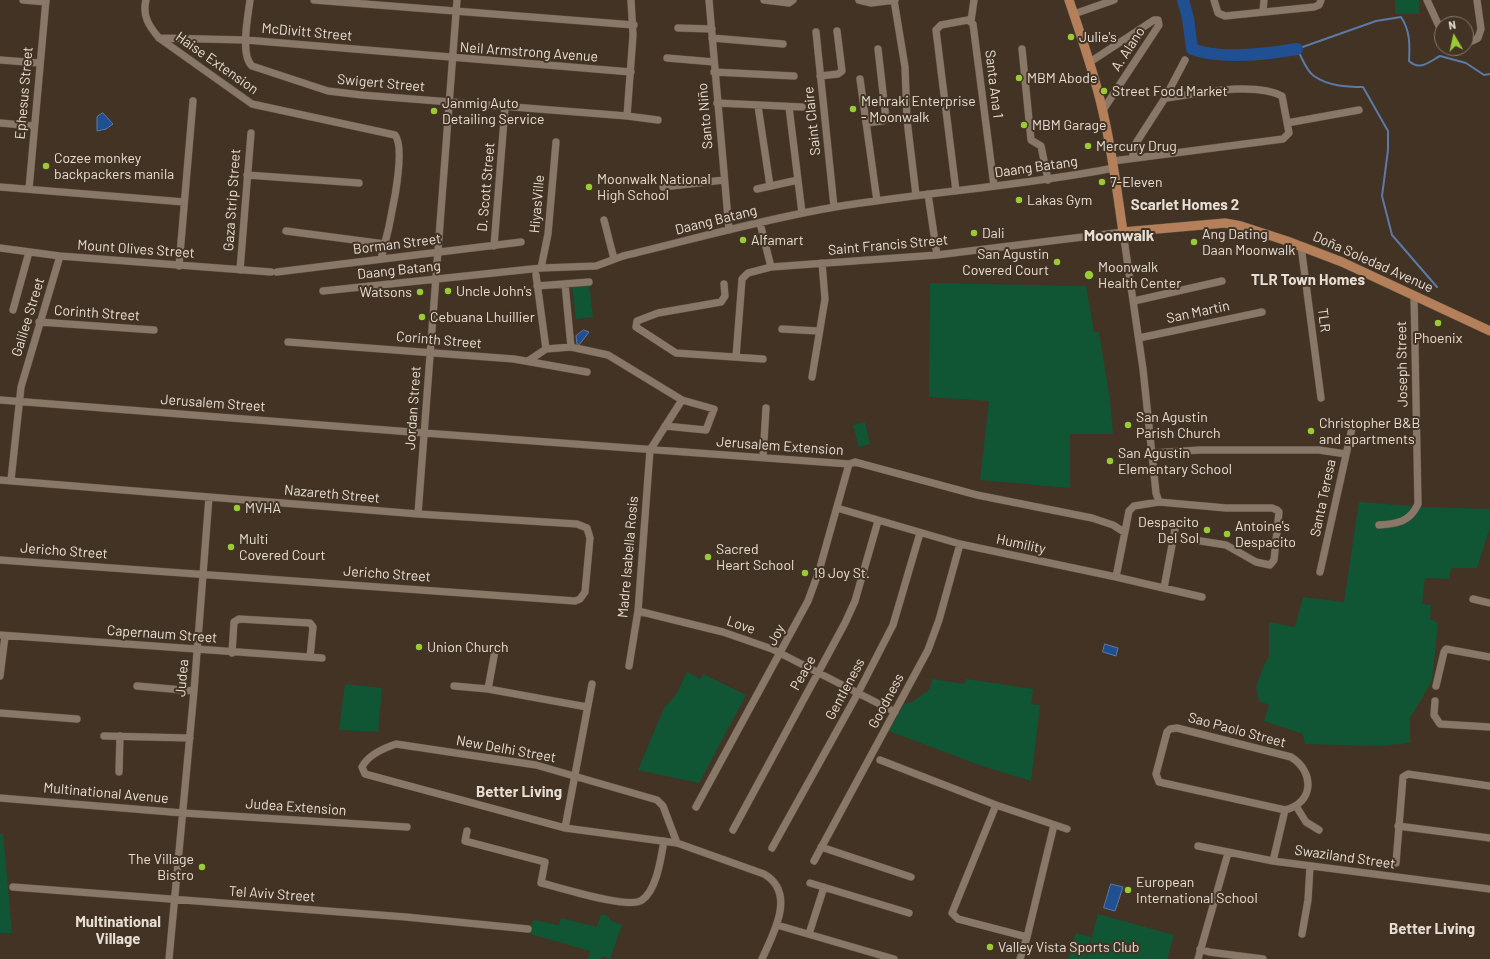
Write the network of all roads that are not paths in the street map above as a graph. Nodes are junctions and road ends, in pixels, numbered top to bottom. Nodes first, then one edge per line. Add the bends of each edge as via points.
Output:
1 (24, 0) edge
2 (146, 0) edge
3 (250, 0) edge
4 (314, 0) edge
5 (457, 0) edge
6 (631, 0) edge
7 (709, 0) edge
8 (764, 0) edge
9 (793, 0) edge
10 (859, 0) edge
11 (894, 0) edge
12 (974, 0) edge
13 (1069, 0) edge
14 (1114, 0) edge
15 (1214, 0) edge
16 (1264, 0) edge
17 (1427, 0) edge
18 (1477, 0) edge
19 (46, 1) edge
20 (1320, 2) edge
21 (1263, 11) junction
22 (456, 12) junction
23 (1074, 14) junction
24 (1434, 16) edge
25 (971, 21) junction
26 (634, 25) junction
27 (678, 28) dead end
28 (712, 29) junction
29 (836, 31) dead end
30 (816, 32) dead end
31 (159, 38) junction
32 (712, 38) junction
33 (246, 40) junction
34 (1474, 40) edge
35 (783, 44) dead end
36 (878, 49) dead end
37 (1022, 49) dead end
38 (453, 58) junction
39 (667, 58) dead end
40 (0, 60) edge
41 (1185, 60) dead end
42 (39, 62) junction
43 (714, 62) junction
44 (1090, 62) junction
45 (631, 72) junction
46 (714, 72) junction
47 (794, 76) dead end
48 (820, 76) junction
49 (860, 79) dead end
50 (1165, 98) junction
51 (193, 101) dead end
52 (450, 102) junction
53 (717, 103) junction
54 (758, 106) junction
55 (789, 106) junction
56 (505, 107) junction
57 (802, 107) dead end
58 (1103, 110) junction
59 (1359, 110) dead end
60 (627, 116) junction
61 (658, 120) dead end
62 (0, 123) edge
63 (866, 123) junction
64 (1287, 123) junction
65 (34, 126) junction
66 (250, 133) dead end
67 (556, 142) dead end
68 (1132, 158) junction
69 (1114, 164) junction
70 (247, 175) junction
71 (724, 180) junction
72 (798, 180) junction
73 (1048, 180) junction
74 (360, 184) dead end
75 (770, 186) junction
76 (994, 186) junction
77 (0, 187) edge
78 (663, 187) dead end
79 (757, 189) dead end
80 (29, 190) junction
81 (956, 191) junction
82 (928, 194) junction
83 (916, 195) junction
84 (877, 201) junction
85 (184, 202) junction
86 (834, 207) junction
87 (802, 213) junction
88 (604, 220) dead end
89 (760, 223) junction
90 (729, 230) junction
91 (286, 231) dead end
92 (1123, 232) junction
93 (521, 242) dead end
94 (385, 244) junction
95 (494, 246) junction
96 (1301, 246) junction
97 (0, 248) edge
98 (29, 252) junction
99 (438, 252) junction
100 (937, 255) junction
101 (60, 256) junction
102 (381, 259) junction
103 (614, 259) junction
104 (822, 263) junction
105 (179, 266) junction
106 (771, 267) junction
107 (542, 268) junction
108 (240, 270) junction
109 (274, 272) joint
110 (536, 275) dead end
111 (436, 279) junction
112 (1222, 281) dead end
113 (589, 282) dead end
114 (565, 284) junction
115 (724, 284) dead end
116 (537, 286) junction
117 (323, 291) dead end
118 (1414, 295) junction
119 (1134, 301) junction
120 (13, 310) dead end
121 (1262, 312) dead end
122 (39, 322) junction
123 (782, 329) dead end
124 (154, 330) dead end
125 (818, 331) junction
126 (1490, 331) edge
127 (1139, 338) junction
128 (288, 342) dead end
129 (571, 347) junction
130 (546, 349) junction
131 (430, 352) junction
132 (736, 357) junction
133 (763, 359) dead end
134 (528, 362) junction
135 (588, 372) dead end
136 (812, 377) dead end
137 (1321, 398) dead end
138 (0, 400) edge
139 (682, 400) junction
140 (18, 401) junction
141 (766, 408) dead end
142 (665, 426) junction
143 (1352, 428) dead end
144 (424, 433) junction
145 (650, 450) junction
146 (1153, 453) junction
147 (1346, 454) junction
148 (764, 457) junction
149 (849, 464) junction
150 (0, 480) edge
151 (11, 480) junction
152 (209, 498) junction
153 (1160, 502) junction
154 (837, 508) junction
155 (418, 514) junction
156 (878, 521) junction
157 (1379, 525) dead end
158 (1175, 529) dead end
159 (1124, 532) junction
160 (920, 533) junction
161 (1188, 539) dead end
162 (960, 544) junction
163 (0, 560) edge
164 (1320, 572) dead end
165 (204, 574) junction
166 (1116, 577) junction
167 (1164, 588) junction
168 (1202, 597) dead end
169 (580, 599) joint
170 (1473, 599) dead end
171 (1490, 603) edge
172 (638, 611) junction
173 (2, 636) edge
174 (198, 650) junction
175 (495, 651) dead end
176 (232, 653) junction
177 (781, 653) junction
178 (310, 657) junction
179 (1490, 657) edge
180 (322, 658) dead end
181 (628, 666) dead end
182 (818, 672) junction
183 (0, 676) edge
184 (592, 684) dead end
185 (138, 686) dead end
186 (454, 686) dead end
187 (1436, 686) dead end
188 (488, 689) junction
189 (194, 691) junction
190 (858, 693) junction
191 (1435, 701) dead end
192 (587, 707) junction
193 (895, 712) junction
194 (0, 713) edge
195 (77, 719) dead end
196 (1490, 727) edge
197 (104, 736) dead end
198 (120, 736) junction
199 (190, 738) junction
200 (880, 760) dead end
201 (119, 772) dead end
202 (574, 777) junction
203 (1490, 786) edge
204 (0, 798) edge
205 (996, 805) junction
206 (1296, 806) junction
207 (696, 807) dead end
208 (1285, 810) junction
209 (183, 813) junction
210 (1054, 825) junction
211 (1398, 826) junction
212 (407, 827) dead end
213 (565, 828) junction
214 (1067, 829) dead end
215 (734, 830) dead end
216 (1319, 830) dead end
217 (467, 831) dead end
218 (1490, 838) edge
219 (664, 841) junction
220 (677, 843) junction
221 (1198, 846) dead end
222 (821, 847) junction
223 (772, 848) dead end
224 (1228, 853) junction
225 (814, 861) dead end
226 (1273, 861) junction
227 (1396, 863) dead end
228 (1310, 866) junction
229 (912, 877) dead end
230 (810, 883) dead end
231 (14, 887) dead end
232 (824, 887) junction
233 (1490, 889) edge
234 (174, 900) junction
235 (909, 913) dead end
236 (777, 925) junction
237 (528, 929) dead end
238 (809, 934) junction
239 (1302, 934) dead end
240 (1027, 937) junction
241 (1200, 949) junction
242 (169, 959) edge
243 (762, 959) edge
244 (894, 959) edge
245 (1020, 959) edge
246 (1198, 959) edge
247 (1263, 959) edge

1 - 19 street
2 - 31 street, Haise Extension via 144,9 148,25
3 - 33 street, Swigert Street
4 - 22 street
5 - 22 street
6 - 26 street
7 - 28 street, Santo Niño
8 - 9 street via 789,3
10 - 11 street via 871,3
11 - 83 street via 905,67 907,120
12 - 25 street
13 - 23 main road
14 - 23 street
15 - 21 street via 1221,15
16 - 21 street
17 - 24 street
18 - 34 street via 1481,28 1478,38
19 - 42 street, Ephesus Street
20 - 21 street via 1314,7
22 - 26 street
22 - 38 street
23 - 44 main road
25 - 76 street, Santa Ana 1
25 - 81 street via 941,25 937,27 936,32
26 - 45 street
27 - 28 street
28 - 32 street, Santo Niño
29 - 48 street via 842,71 840,74
30 - 48 street, Saint Claire
31 - 33 street, McDivitt Street
31 - 94 street, Haise Extension via 252,104 393,133 399,144 396,193
32 - 35 street
32 - 43 street, Santo Niño
33 - 38 street, McDivitt Street
33 - 52 street, Swigert Street via 247,60 252,66 328,91
36 - 63 street via 886,118 883,121
37 - 73 street via 1031,140 1041,146
38 - 45 street, Neil Armstrong Avenue
38 - 52 street, Neil Armstrong Avenue
39 - 43 street
40 - 42 street
41 - 50 street
42 - 65 street, Ephesus Street
43 - 46 street, Santo Niño
44 - 58 main road
44 - 58 street, A. Alano via 1154,20 1159,21
45 - 60 street
46 - 47 street
46 - 53 street, Santo Niño
48 - 86 street, Saint Claire
49 - 63 street
50 - 64 street via 1245,89 1270,91 1282,96
50 - 68 street via 1136,143
51 - 85 street
52 - 56 street, Swigert Street
52 - 99 street, Neil Armstrong Avenue
53 - 54 street
53 - 71 street, Santo Niño
54 - 55 street
54 - 75 street
55 - 57 street
55 - 72 street
56 - 60 street, Swigert Street
56 - 95 street, D. Scott Street
58 - 69 main road
59 - 64 street
60 - 61 street, Swigert Street
62 - 65 street
63 - 84 street
64 - 68 street, Daang Batang via 1289,133 1283,139
65 - 80 street, Ephesus Street
66 - 70 street, Gaza Strip Street
67 - 107 street, HiyasVille via 548,234
68 - 69 street, Daang Batang
69 - 73 street, Daang Batang
69 - 92 main road
70 - 74 street
70 - 108 street, Gaza Strip Street
71 - 78 street
71 - 90 street, Santo Niño
72 - 75 street
72 - 87 street
73 - 76 street, Daang Batang
75 - 79 street
76 - 81 street, Daang Batang
77 - 80 street
80 - 85 street
81 - 82 street, Daang Batang
82 - 83 street, Daang Batang
82 - 100 street
83 - 84 street, Daang Batang
84 - 86 street, Daang Batang
85 - 105 street
86 - 87 street, Daang Batang
87 - 89 street, Daang Batang
88 - 103 street
89 - 90 street, Daang Batang
89 - 106 street
90 - 103 street, Daang Batang
91 - 94 street
92 - 96 main road, Doña Soledad Avenue via 1229,223
92 - 100 street, Saint Francis Street
92 - 119 street
93 - 95 street, Borman Street
94 - 102 street
95 - 99 street, Borman Street
96 - 118 main road, Doña Soledad Avenue
96 - 137 street, TLR
97 - 98 street, Mount Olives Street
98 - 101 street, Mount Olives Street
98 - 120 street
99 - 102 street, Borman Street
99 - 111 street, Neil Armstrong Avenue
100 - 104 street, Saint Francis Street
101 - 105 street, Mount Olives Street
101 - 122 street, Galilee Street
102 - 109 street, Borman Street
103 - 107 street, Daang Batang via 596,266
104 - 106 street, Saint Francis Street
104 - 125 street via 825,295
105 - 108 street, Mount Olives Street
106 - 132 street, Saint Francis Street via 743,276
107 - 111 street, Daang Batang
108 - 109 street, Mount Olives Street
110 - 116 street
111 - 117 street, Daang Batang
111 - 131 street, Jordan Street
112 - 119 street
113 - 114 street
114 - 116 street
114 - 129 street
115 - 132 street via 725,296 721,302 654,314 638,320 635,324 637,328 676,353
116 - 130 street
118 - 126 main road, Doña Soledad Avenue
118 - 157 street, Joseph Street via 1418,504 1406,520 1396,524
119 - 127 street
121 - 127 street, San Martin
122 - 124 street, Corinth Street
122 - 140 street, Galilee Street
123 - 125 street
125 - 136 street
127 - 146 street
128 - 131 street, Corinth Street
129 - 130 street
129 - 139 street via 608,355
130 - 134 street
131 - 134 street, Corinth Street
131 - 144 street, Jordan Street
132 - 133 street
134 - 135 street, Corinth Street
138 - 140 street, Jerusalem Street
139 - 142 street
139 - 142 street via 714,409 707,429 702,431
140 - 144 street, Jerusalem Street
140 - 151 street, Galilee Street
141 - 148 street
142 - 145 street
143 - 147 street, Santa Teresa
144 - 145 street, Jerusalem Extension
144 - 155 street, Jordan Street
145 - 148 street, Jerusalem Extension
145 - 172 street, Madre Isabella Rosis
146 - 147 street via 1200,450 1319,450
146 - 153 street via 1156,493
147 - 164 street, Santa Teresa
148 - 149 street, Jerusalem Extension
149 - 154 street, Joy
149 - 159 street, Jerusalem Extension via 857,463 977,495 1092,518 1113,525
150 - 151 street, Nazareth Street
151 - 152 street, Nazareth Street
152 - 155 street, Nazareth Street
152 - 165 street, Judea
153 - 159 street via 1132,507
153 - 161 street via 1226,508 1272,508 1277,510 1279,515 1274,560 1270,565 1256,562 1226,545
154 - 156 street, Humility
154 - 177 street, Joy via 808,601
155 - 169 street, Nazareth Street via 583,525 587,528 590,538 585,592
156 - 160 street, Humility
156 - 182 street, Peace via 851,612
158 - 167 street
159 - 166 street
160 - 162 street, Humility
160 - 190 street, Gentleness via 893,625
162 - 166 street, Humility
162 - 193 street, Goodness via 928,650
163 - 165 street, Jericho Street
165 - 169 street, Jericho Street via 570,601
165 - 174 street, Judea
166 - 167 street, Humility
167 - 168 street, Humility
170 - 171 street
172 - 177 street, Love via 723,632
172 - 181 street, Madre Isabella Rosis
173 - 174 street, Capernaum Street
173 - 183 street
174 - 176 street, Capernaum Street
174 - 189 street, Judea
175 - 188 street
176 - 178 street, Capernaum Street
176 - 178 street via 234,622 239,619 310,623 313,627
177 - 182 street, Love
177 - 207 street, Joy
178 - 180 street, Capernaum Street
179 - 187 street via 1446,649
182 - 190 street, Love
182 - 215 street, Peace
184 - 192 street
185 - 189 street
186 - 188 street
188 - 192 street
189 - 199 street, Judea
190 - 193 street, Love
190 - 223 street, Gentleness
191 - 196 street via 1434,715 1440,724
192 - 202 street
193 - 222 street, Goodness
194 - 195 street
197 - 198 street
198 - 199 street
198 - 201 street
199 - 209 street, Judea
200 - 205 street
202 - 213 street
202 - 213 street, New Delhi Street via 536,765 396,744 365,761 362,767 365,774
202 - 220 street, New Delhi Street via 657,800 663,806
203 - 211 street via 1405,775 1402,779
204 - 209 street, Multinational Avenue
205 - 210 street
205 - 240 street via 952,913 958,919
206 - 208 street
206 - 208 street, Sao Paolo Street via 1302,802 1308,781 1300,763 1291,757 1177,728 1166,732 1156,774 1159,782
206 - 216 street via 1306,822
208 - 226 street
209 - 212 street, Judea Extension
209 - 234 street, Multinational Avenue
210 - 214 street
210 - 240 street
211 - 218 street
211 - 227 street
213 - 219 street
217 - 219 street via 465,841 545,862 541,883 595,898 635,903 646,897 651,887 657,874
219 - 220 street
220 - 236 street via 764,874 771,879 778,887 780,896
221 - 224 street, Swaziland Street
222 - 225 street, Goodness
222 - 229 street
224 - 226 street, Swaziland Street
224 - 241 street
226 - 228 street, Swaziland Street
228 - 233 street, Swaziland Street
228 - 239 street
230 - 232 street
231 - 234 street, Tel Aviv Street
232 - 235 street
232 - 238 street
234 - 237 street, Tel Aviv Street
234 - 242 street, Multinational Avenue
236 - 238 street
236 - 243 street
238 - 244 street
240 - 245 street
241 - 246 street
241 - 247 street

